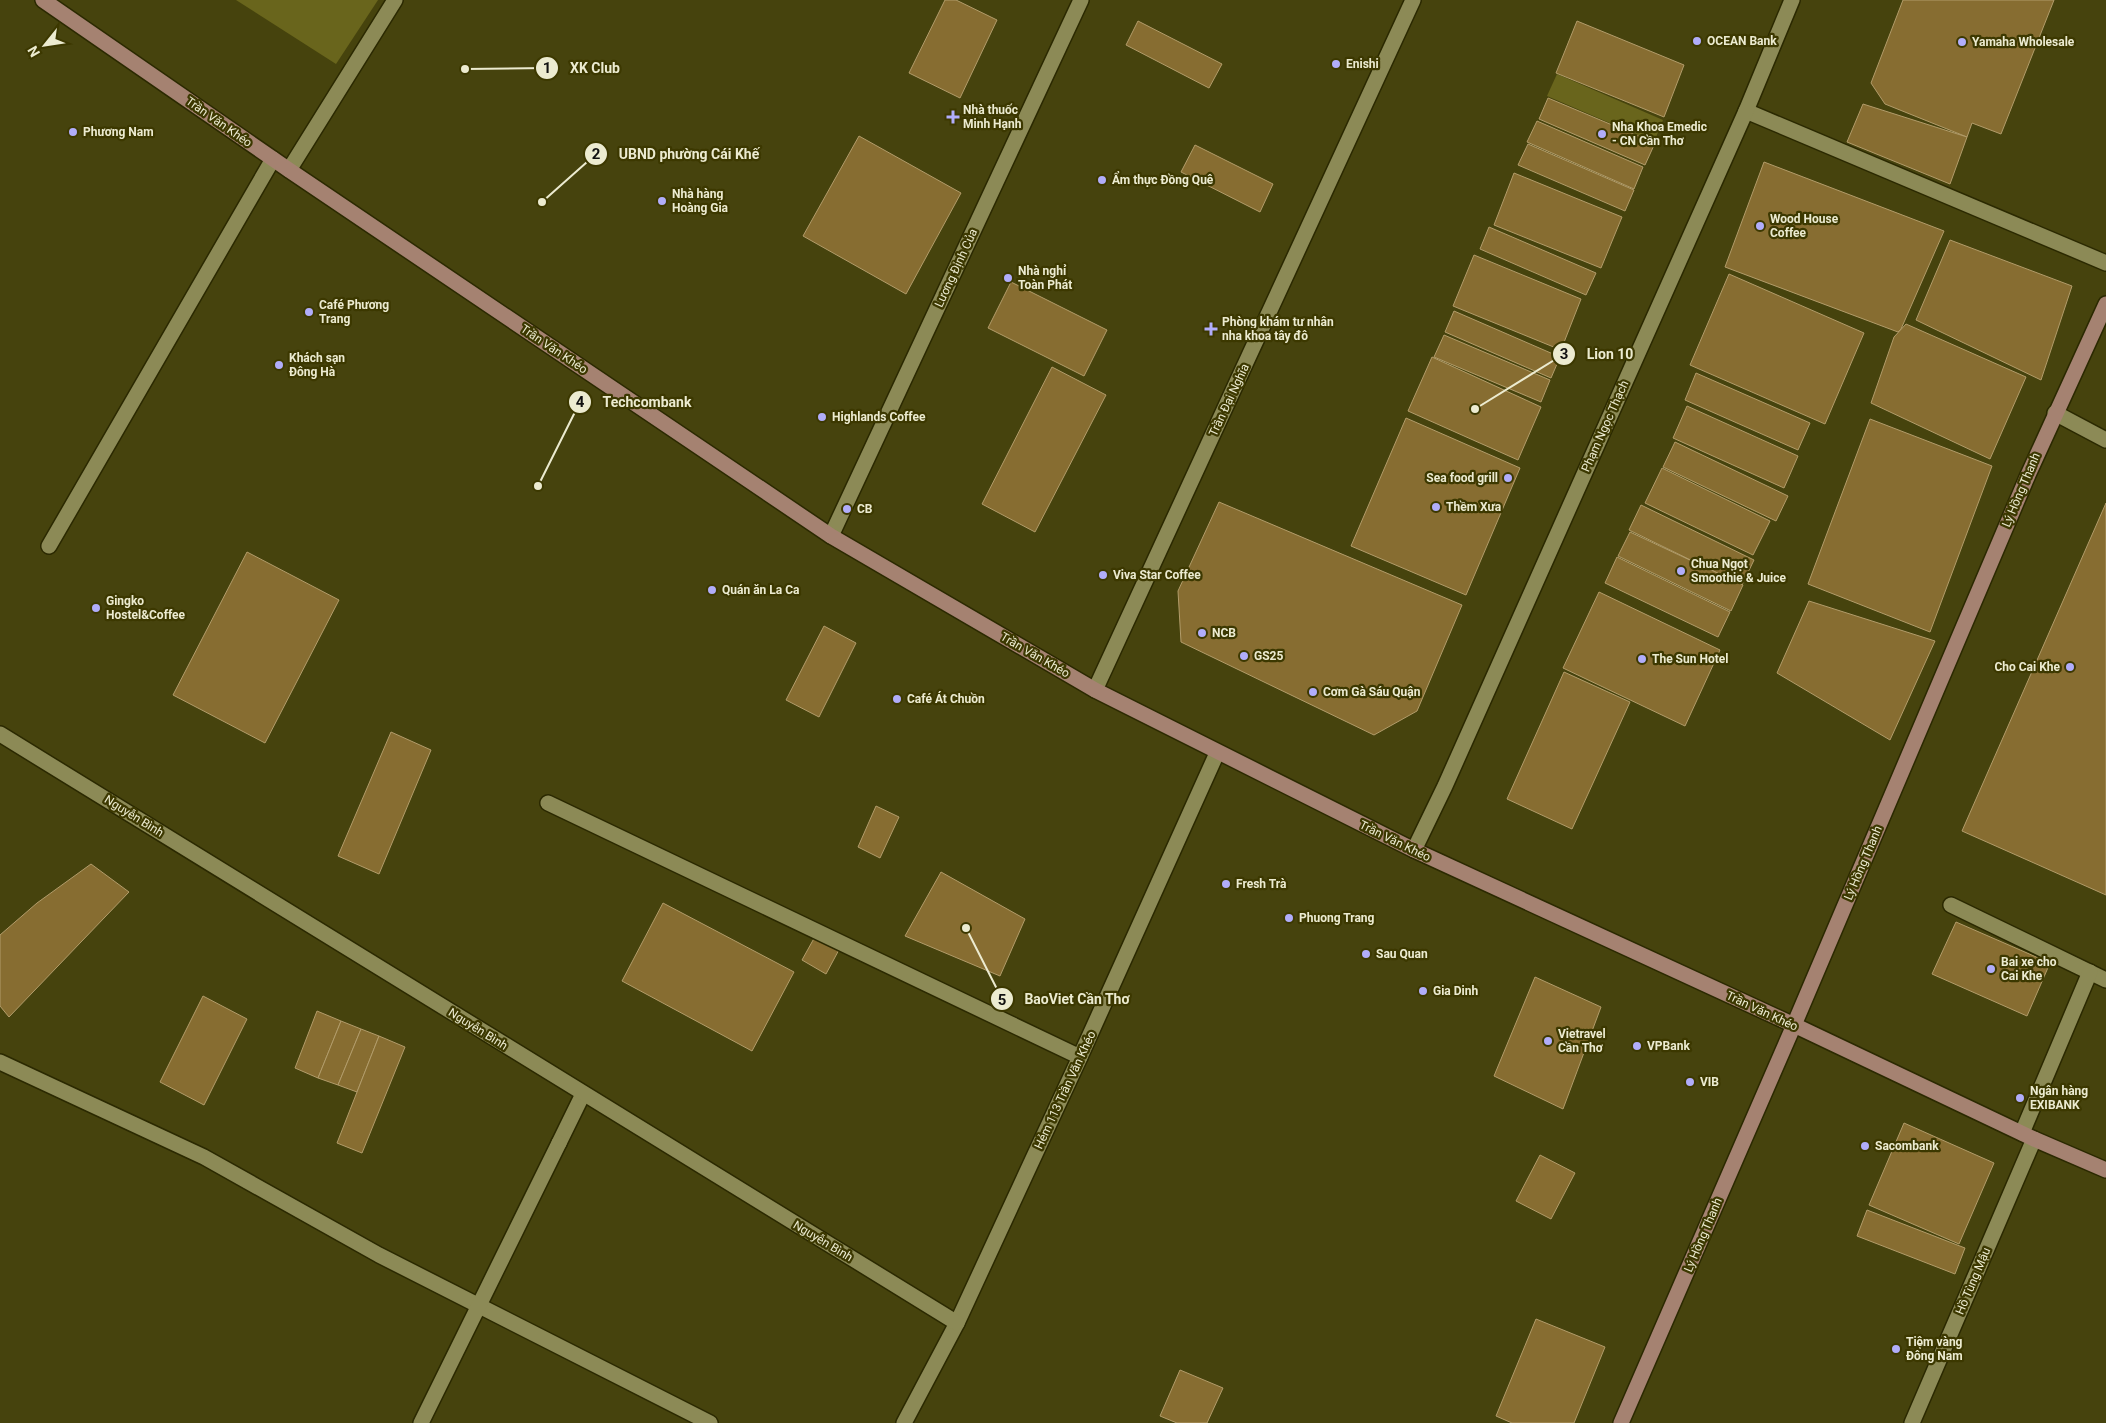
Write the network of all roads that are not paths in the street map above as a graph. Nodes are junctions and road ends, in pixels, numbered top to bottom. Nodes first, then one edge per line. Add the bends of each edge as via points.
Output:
1 (43, 0) edge
2 (394, 0) edge
3 (1081, 0) edge
4 (1413, 0) edge
5 (1792, 0) edge
6 (1746, 111) junction
7 (273, 159) junction
8 (289, 170) junction
9 (2106, 263) edge
10 (2106, 304) edge
11 (2055, 413) junction
12 (2106, 440) edge
13 (831, 536) junction
14 (49, 546) dead end
15 (1095, 690) junction
16 (0, 734) edge
17 (1217, 753) junction
18 (548, 803) dead end
19 (1414, 850) junction
20 (1951, 904) dead end
21 (2090, 972) junction
22 (2106, 980) edge
23 (1794, 1025) junction
24 (1080, 1057) junction
25 (0, 1062) edge
26 (583, 1094) junction
27 (2028, 1136) junction
28 (2106, 1170) edge
29 (478, 1306) junction
30 (957, 1323) junction
31 (421, 1423) edge
32 (710, 1423) edge
33 (904, 1423) edge
34 (1621, 1423) edge
35 (1912, 1423) edge

1 - 7 street, Trần Văn Khéo
2 - 8 street
3 - 13 street, Lương Định Của
4 - 15 street, Trần Đại Nghĩa
5 - 6 street, Phạm Ngọc Thạch
6 - 9 street
6 - 19 street, Phạm Ngọc Thạch
7 - 8 street, Trần Văn Khéo
7 - 14 street
8 - 13 street, Trần Văn Khéo
10 - 11 street, Lý Hồng Thanh
11 - 12 street
11 - 23 street, Lý Hồng Thanh
13 - 15 street, Trần Văn Khéo
15 - 17 street, Trần Văn Khéo
16 - 26 street, Nguyễn Bình
17 - 19 street, Trần Văn Khéo
17 - 24 street, Hẻm 113 Trần Văn Khéo
18 - 24 street
19 - 23 street, Trần Văn Khéo
20 - 21 street
21 - 22 street
21 - 27 street, Hồ Tùng Mậu
23 - 27 street, Trần Văn Khéo
23 - 34 street, Lý Hồng Thanh
24 - 30 street, Hẻm 113 Trần Văn Khéo
25 - 29 street via 204,1157
26 - 29 street
26 - 30 street, Nguyễn Bình
27 - 28 street, Trần Văn Khéo
27 - 35 street, Hồ Tùng Mậu
29 - 31 street
29 - 32 street
30 - 33 street, Hẻm 113 Trần Văn Khéo

